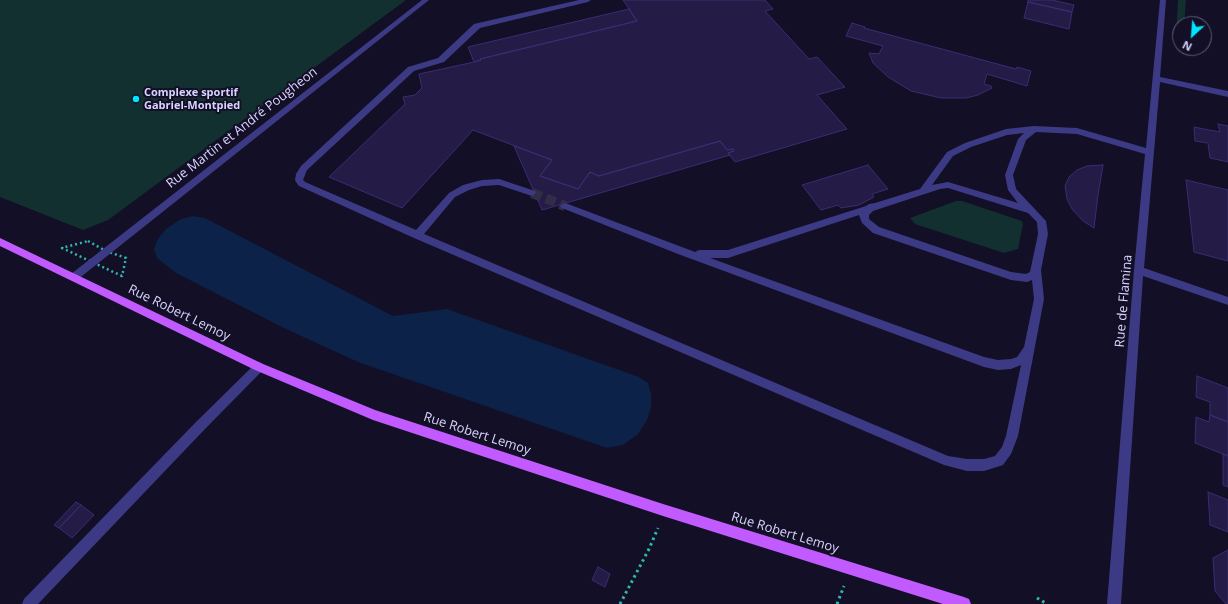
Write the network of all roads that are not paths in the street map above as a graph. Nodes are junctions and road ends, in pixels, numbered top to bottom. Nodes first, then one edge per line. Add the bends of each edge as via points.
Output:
1 (426, 0) edge
2 (588, 0) edge
3 (1163, 0) edge
4 (1156, 79) junction
5 (1228, 94) edge
6 (1034, 129) junction
7 (1150, 152) junction
8 (924, 190) junction
9 (532, 194) tunnel mouth
10 (565, 206) tunnel mouth
11 (872, 206) junction
12 (1030, 210) junction
13 (417, 235) junction
14 (0, 242) edge
15 (681, 251) junction
16 (1036, 270) junction
17 (1139, 270) junction
18 (74, 277) junction
19 (1228, 300) edge
20 (1029, 350) junction
21 (259, 367) junction
22 (29, 604) edge
23 (964, 604) edge
24 (1114, 604) edge

1 - 18 street, Rue Martin et André Pougheon
2 - 13 street via 477,26 441,60 410,69 300,174 299,180 307,188
3 - 4 street, Rue de Flamina
4 - 5 street
4 - 7 street, Rue de Flamina
6 - 7 street via 1077,131
6 - 8 street via 1006,132 957,149 950,154
6 - 12 street via 1022,139 1009,175 1012,190
7 - 17 street, Rue de Flamina
8 - 11 street
8 - 12 street via 948,185
9 - 13 street via 499,182 466,187 452,195
10 - 15 street
11 - 15 street via 728,254 712,255
11 - 16 street via 866,212 865,221 876,230 1011,276 1027,278
12 - 16 street via 1043,227
13 - 20 street via 948,461 967,465 984,465 999,461 1007,450
14 - 18 main road, Rue Robert Lemoy
15 - 20 street via 984,362 1011,364 1021,360
16 - 20 street via 1039,299
17 - 19 street
17 - 24 street, Rue de Flamina
18 - 21 main road, Rue Robert Lemoy
21 - 22 street
21 - 23 main road, Rue Robert Lemoy via 373,415 663,510

